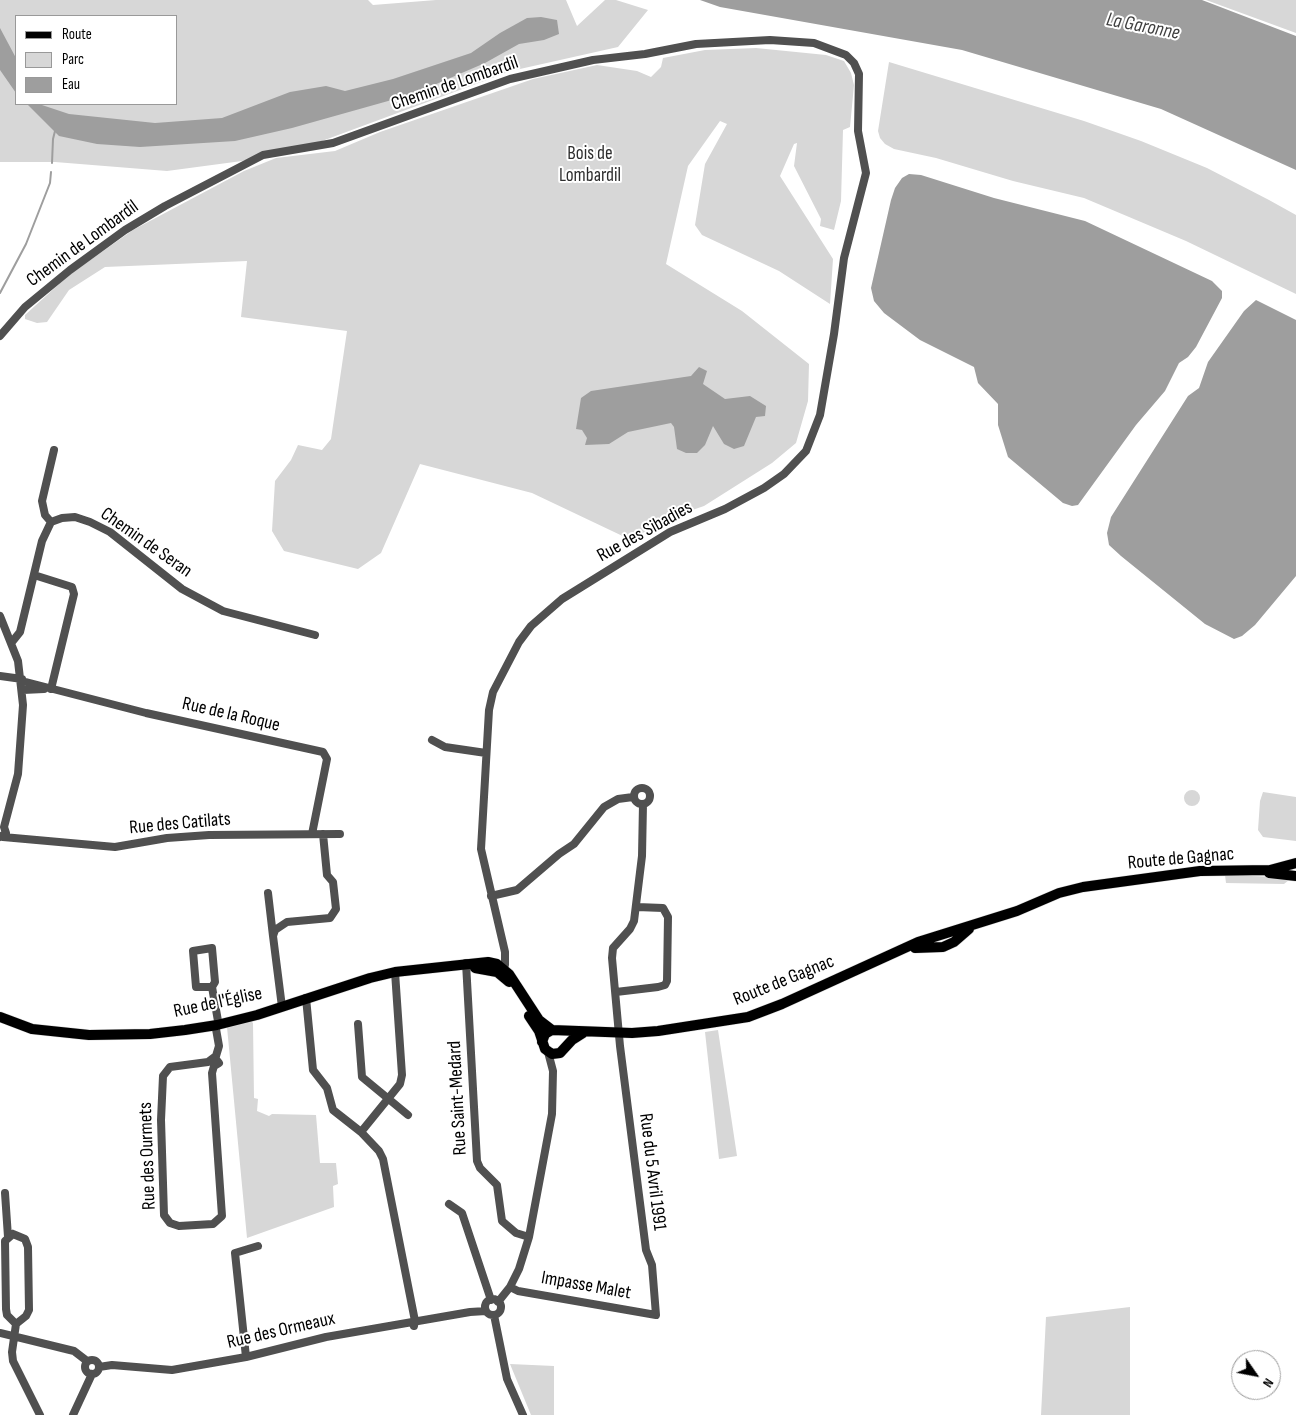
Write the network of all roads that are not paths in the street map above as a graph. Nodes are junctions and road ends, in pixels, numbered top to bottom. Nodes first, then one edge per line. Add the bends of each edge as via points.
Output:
1 (865, 162) joint
2 (0, 336) edge
3 (54, 450) dead end
4 (51, 522) junction
5 (34, 575) junction
6 (0, 616) edge
7 (315, 635) dead end
8 (12, 642) junction
9 (20, 670) junction
10 (1, 676) edge
11 (22, 680) junction
12 (51, 689) junction
13 (23, 690) junction
14 (432, 740) dead end
15 (486, 753) junction
16 (633, 797) junction
17 (643, 804) junction
18 (3, 832) edge
19 (312, 834) junction
20 (323, 834) junction
21 (340, 834) dead end
22 (1296, 863) edge
23 (1246, 871) junction
24 (1296, 876) edge
25 (268, 893) dead end
26 (491, 896) junction
27 (637, 907) junction
28 (273, 936) junction
29 (466, 968) junction
30 (499, 968) junction
31 (395, 972) junction
32 (212, 987) junction
33 (616, 992) junction
34 (306, 998) junction
35 (282, 1007) junction
36 (0, 1017) edge
37 (358, 1024) dead end
38 (217, 1025) junction
39 (557, 1031) junction
40 (584, 1032) junction
41 (618, 1032) junction
42 (542, 1042) junction
43 (565, 1048) junction
44 (548, 1052) junction
45 (215, 1058) junction
46 (553, 1071) junction
47 (388, 1099) junction
48 (408, 1116) dead end
49 (361, 1132) junction
50 (4, 1193) dead end
51 (449, 1204) dead end
52 (8, 1237) junction
53 (529, 1237) junction
54 (258, 1246) dead end
55 (510, 1286) junction
56 (491, 1304) junction
57 (494, 1315) junction
58 (656, 1315) joint
59 (414, 1323) junction
60 (16, 1324) junction
61 (0, 1333) edge
62 (15, 1338) junction
63 (246, 1357) junction
64 (87, 1361) junction
65 (99, 1367) junction
66 (92, 1374) junction
67 (40, 1415) edge
68 (73, 1415) edge
69 (523, 1415) edge

1 - 2 street, Chemin de Lombardil via 858,131 858,74 846,54 835,49 814,43 730,41 587,61 510,79 333,142 263,155 126,230 25,307
1 - 15 street, Rue des Sibadies via 863,187 844,258 827,378 816,427 806,451 784,474 764,488 670,532 546,612 518,642 493,692 488,710
3 - 4 street via 42,501
4 - 5 street via 42,541
4 - 7 street, Chemin de Seran via 75,517 90,522 118,538 182,589 223,611
5 - 8 street via 20,632
5 - 12 street via 72,587 74,594
6 - 8 street
8 - 9 street
9 - 10 street
9 - 11 street
10 - 11 street, Rue de la Roque
11 - 12 street, Rue de la Roque
11 - 13 street
12 - 13 street, Rue de la Roque
12 - 19 street, Rue de la Roque via 323,752 327,759
13 - 18 street via 18,774
14 - 15 street via 445,747
15 - 26 street, Rue des Sibadies via 481,849
16 - 17 street via 638,804
16 - 17 street via 639,788 647,789 650,799
16 - 26 street via 618,799 604,807 574,844 517,890
17 - 27 street, Rue du 5 Avril 1991
18 - 19 street, Rue des Catilats via 22,838 115,847 167,838
19 - 20 street, Rue des Catilats
20 - 21 street, Rue des Catilats
20 - 28 street via 327,875 333,882 334,914 330,918 283,923
22 - 23 main road, Route de Gagnac via 1276,869
23 - 24 main road, Route de Gagnac
23 - 41 main road, Route de Gagnac via 1200,871 1059,893 976,925 918,942 748,1017 658,1031
25 - 28 street
26 - 30 street, Rue des Sibadies via 505,952
27 - 33 street, Rue du 5 Avril 1991 via 630,929 613,948
27 - 33 street via 662,908 668,917 667,981 658,988
28 - 35 street
29 - 30 main road, Rue de l'Église
29 - 31 main road, Rue de l'Église
29 - 53 street, Rue Saint-Medard via 476,1161 496,1185 502,1221 516,1233
30 - 39 main road via 539,1020
30 - 42 main road via 539,1031
31 - 34 main road, Rue de l'Église
31 - 47 street via 402,1075 400,1084
32 - 32 street, Rue des Ourmets via 215,982 212,948 193,950 196,987
32 - 38 street, Rue des Ourmets
33 - 41 street, Rue du 5 Avril 1991
34 - 35 main road, Rue de l'Église
34 - 49 street via 313,1070 327,1088 333,1110
35 - 38 main road, Rue de l'Église
36 - 38 main road, Rue de l'Église via 32,1029 89,1035 150,1034
37 - 47 street via 362,1077
38 - 45 street, Rue des Ourmets via 219,1046
39 - 40 main road, Route de Gagnac
39 - 42 main road via 545,1034
39 - 43 main road via 566,1038
40 - 41 main road, Route de Gagnac
40 - 43 main road
41 - 58 street, Rue du 5 Avril 1991 via 646,1250 652,1265
42 - 44 main road
43 - 44 main road via 556,1054
43 - 46 street, Rue des Ormeaux
44 - 46 street, Rue des Ormeaux
45 - 45 street, Rue des Ourmets via 208,1062 170,1067 163,1076 164,1215 170,1223 179,1226 213,1224 222,1216 212,1073 219,1063
46 - 53 street, Rue des Ormeaux via 552,1114
47 - 48 street
47 - 49 street
49 - 59 street via 384,1159
50 - 52 street
51 - 56 street via 462,1213
52 - 60 street via 5,1241 6,1309
52 - 60 street via 19,1235 28,1247 29,1310
53 - 55 street, Rue des Ormeaux
54 - 63 street via 235,1254
55 - 56 street, Rue des Ormeaux
55 - 58 street, Impasse Malet via 518,1291
56 - 57 street
56 - 57 street, Rue des Ormeaux via 500,1310
56 - 59 street, Rue des Ormeaux via 470,1312
57 - 69 street via 507,1379
59 - 63 street, Rue des Ormeaux via 326,1337
60 - 62 street
61 - 62 street
62 - 64 street via 74,1351
62 - 67 street via 13,1361
63 - 65 street, Rue des Ormeaux via 172,1370 112,1365
64 - 65 street via 96,1361
64 - 66 street via 85,1370
65 - 66 street
66 - 68 street

